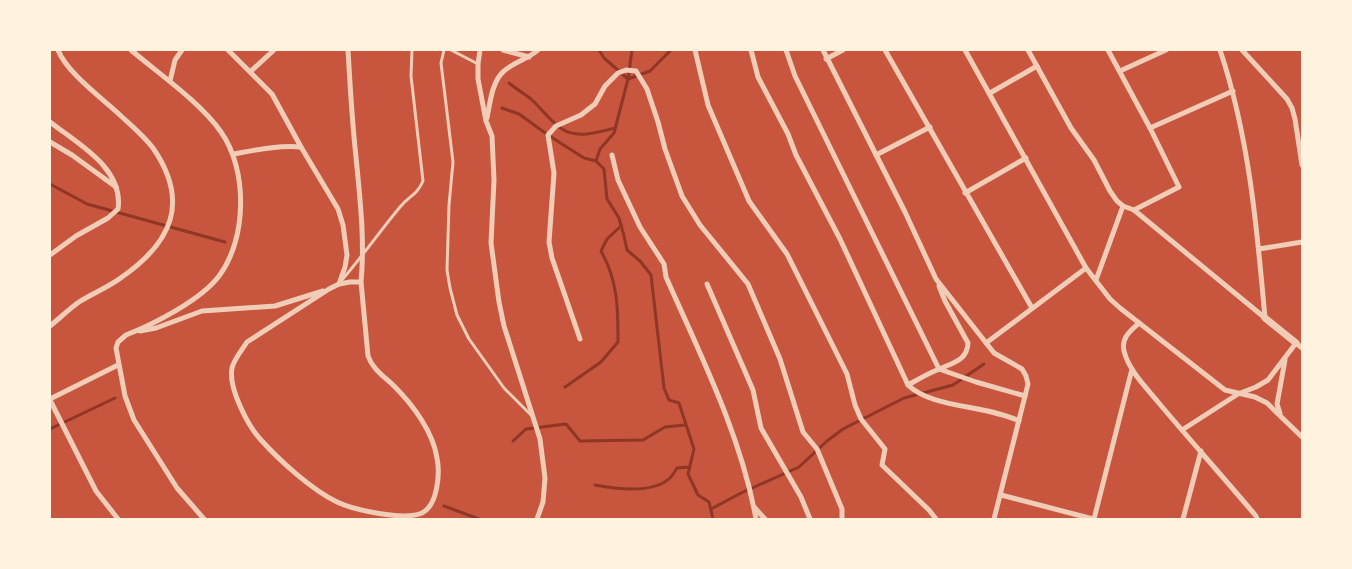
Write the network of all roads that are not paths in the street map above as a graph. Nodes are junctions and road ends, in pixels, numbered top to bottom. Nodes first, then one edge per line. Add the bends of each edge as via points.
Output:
1 (58, 50) edge
2 (131, 50) edge
3 (182, 50) edge
4 (228, 50) edge
5 (274, 50) edge
6 (348, 50) edge
7 (412, 50) edge
8 (444, 50) edge
9 (451, 50) edge
10 (480, 50) edge
11 (503, 50) edge
12 (538, 50) edge
13 (694, 50) edge
14 (751, 50) edge
15 (786, 50) edge
16 (823, 50) edge
17 (843, 50) edge
18 (885, 50) edge
19 (965, 50) edge
20 (1028, 50) edge
21 (1108, 50) edge
22 (1166, 50) edge
23 (1220, 50) edge
24 (1242, 50) edge
25 (529, 57) junction
26 (826, 59) junction
27 (478, 64) junction
28 (1037, 66) junction
29 (251, 71) junction
30 (1120, 71) junction
31 (170, 82) junction
32 (1233, 91) junction
33 (990, 93) junction
34 (486, 121) junction
35 (50, 122) edge
36 (930, 127) junction
37 (1150, 128) junction
38 (50, 142) edge
39 (302, 148) junction
40 (233, 154) junction
41 (612, 155) dead end
42 (876, 155) junction
43 (1026, 158) junction
44 (1302, 165) edge
45 (118, 189) junction
46 (965, 194) junction
47 (1124, 206) junction
48 (1134, 210) junction
49 (1302, 242) edge
50 (1259, 249) junction
51 (50, 255) edge
52 (363, 256) junction
53 (1086, 268) junction
54 (936, 279) junction
55 (1096, 280) junction
56 (361, 282) junction
57 (339, 284) junction
58 (707, 284) dead end
59 (329, 289) junction
60 (1032, 308) junction
61 (1265, 318) junction
62 (1139, 323) junction
63 (50, 326) edge
64 (135, 332) junction
65 (580, 339) dead end
66 (986, 343) junction
67 (1299, 346) edge
68 (1285, 358) junction
69 (118, 365) junction
70 (939, 369) junction
71 (1132, 369) junction
72 (908, 385) junction
73 (1238, 394) junction
74 (1025, 396) junction
75 (50, 399) edge
76 (1280, 414) junction
77 (534, 418) junction
78 (1018, 421) junction
79 (1182, 430) junction
80 (1302, 437) edge
81 (1201, 451) junction
82 (1001, 495) junction
83 (754, 507) junction
84 (929, 510) junction
85 (118, 519) edge
86 (204, 519) edge
87 (537, 519) edge
88 (756, 519) edge
89 (765, 519) edge
90 (810, 519) edge
91 (842, 519) edge
92 (930, 519) edge
93 (936, 519) edge
94 (994, 519) edge
95 (1094, 519) edge
96 (1183, 519) edge
97 (1257, 519) edge

1 - 63 street via 73,72 152,148 166,171 173,201 171,219 158,246 122,278 79,302
2 - 31 street
3 - 31 street via 174,60
4 - 29 street
5 - 29 street
6 - 52 street
7 - 52 lane via 411,76 423,181
8 - 77 lane via 441,63 452,162 447,270 452,295 457,315 469,339 504,388
9 - 27 lane
10 - 27 street
11 - 25 street
12 - 25 street
13 - 84 street via 708,105 749,201 788,254 847,374 861,419 885,449 882,465
14 - 72 street via 758,77 840,239
15 - 70 street via 795,76
16 - 26 street
17 - 26 street
18 - 36 street
19 - 33 street
20 - 28 street
21 - 30 street
22 - 30 street
23 - 32 street
24 - 44 street via 1292,108
25 - 34 street via 505,70 497,79
26 - 42 street
27 - 34 street
28 - 33 street
28 - 47 street via 1110,191
29 - 39 street via 272,94
30 - 37 street
31 - 40 street via 220,131
32 - 37 street
32 - 50 street
33 - 43 street
34 - 77 street via 492,136 491,243 499,302
35 - 45 street via 94,157 111,174
36 - 42 street
36 - 46 street
37 - 48 street via 1179,187
38 - 45 street
39 - 40 street via 282,147
39 - 57 street via 338,209 343,225 346,255
40 - 64 street via 241,194 234,247 228,261 206,290
41 - 83 street via 618,180 640,226 664,264 666,276 728,418
42 - 54 street
43 - 46 street
43 - 53 street
45 - 51 street via 118,209
46 - 60 street
47 - 48 street
47 - 55 street
48 - 61 street
49 - 50 street
50 - 61 street
52 - 56 street
52 - 57 lane
53 - 55 street
53 - 60 street
54 - 66 street
54 - 70 street via 968,343 968,350 962,358
55 - 62 street via 1110,299
56 - 57 street
56 - 59 street via 368,356 372,365 396,387 421,420 438,458 435,494 423,513 392,515 338,502 309,484 260,440 243,412 232,380 232,367 247,342
57 - 59 street
58 - 90 street via 753,390 761,428 801,497
59 - 64 street via 275,306 202,311
60 - 66 street
61 - 67 street
62 - 71 street via 1127,332 1124,342 1124,351
62 - 73 street via 1225,390
64 - 69 street via 118,342
65 - 91 street via 549,242 554,173 548,135 556,126 595,104 605,86 618,73 636,71 647,89 682,196 700,225 748,284 780,359 803,432 817,449 842,509
66 - 74 street via 994,353 1022,369 1028,384
67 - 68 street
68 - 73 street via 1268,380
68 - 76 street via 1277,404
69 - 75 street
69 - 86 street via 134,420 176,488
70 - 72 street
70 - 74 street
71 - 79 street
71 - 95 street
72 - 78 street via 918,394 995,412
73 - 76 street via 1255,397
73 - 79 street
74 - 78 street
75 - 85 street via 96,491
76 - 80 street
77 - 87 street via 545,478 543,502
78 - 82 street
79 - 81 street
81 - 96 street
81 - 97 street
82 - 94 street
82 - 95 street
83 - 88 street
83 - 89 street
84 - 92 street
84 - 93 street

